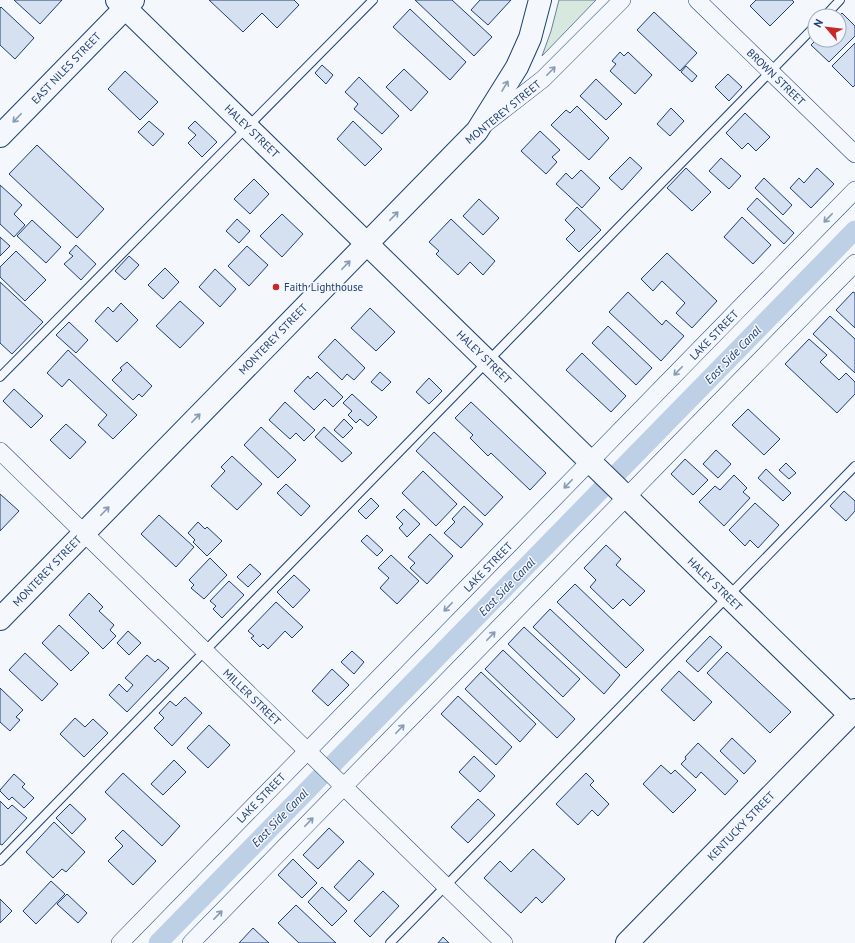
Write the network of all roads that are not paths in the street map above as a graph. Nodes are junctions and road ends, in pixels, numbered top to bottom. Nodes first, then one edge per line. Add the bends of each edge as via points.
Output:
1 (373, 0) edge
2 (540, 0) edge
3 (622, 0) edge
4 (697, 0) edge
5 (840, 0) edge
6 (125, 3) edge
7 (832, 8) edge
8 (807, 34) edge
9 (770, 72) junction
10 (247, 126) junction
11 (477, 131) junction
12 (0, 136) edge
13 (855, 154) edge
14 (855, 190) edge
15 (367, 244) junction
16 (855, 263) edge
17 (488, 361) junction
18 (0, 377) edge
19 (0, 451) edge
20 (590, 462) junction
21 (855, 466) edge
22 (626, 497) junction
23 (84, 533) junction
24 (728, 596) junction
25 (0, 619) edge
26 (205, 651) junction
27 (852, 712) edge
28 (307, 751) junction
29 (344, 787) junction
30 (0, 861) edge
31 (446, 886) junction
32 (120, 943) edge
33 (191, 943) edge
34 (390, 943) edge
35 (504, 943) edge
36 (627, 943) edge

1 - 10 lane
11 -> 2 main road via 517,66 530,38
11 -> 3 street, MONTEREY STREET via 543,79
4 - 9 street, BROWN STREET
5 - 7 lane
6 - 10 main road, HALEY STREET
6 -> 12 main road, EAST NILES STREET
8 - 9 lane
9 - 13 street, BROWN STREET
9 - 17 lane
10 - 15 main road, HALEY STREET
10 - 18 lane
15 -> 11 main road, MONTEREY STREET
14 -> 20 street, LAKE STREET
15 - 17 main road, HALEY STREET
23 -> 15 main road, MONTEREY STREET
16 - 22 street
17 - 20 main road, HALEY STREET
17 - 26 lane
19 - 23 street, MILLER STREET
20 - 22 main road, HALEY STREET
20 -> 28 street, LAKE STREET
21 - 24 lane
22 - 24 main road, HALEY STREET
29 -> 22 street
23 - 25 main road, MONTEREY STREET
23 - 26 street, MILLER STREET
24 - 27 main road, HALEY STREET
24 - 31 lane
26 - 28 street, MILLER STREET
26 - 30 lane
27 - 36 main road, KENTUCKY STREET
28 - 29 street, MILLER STREET
28 - 32 street, LAKE STREET
29 - 31 street, MILLER STREET
33 -> 29 street
31 - 34 lane
31 - 35 street, MILLER STREET

